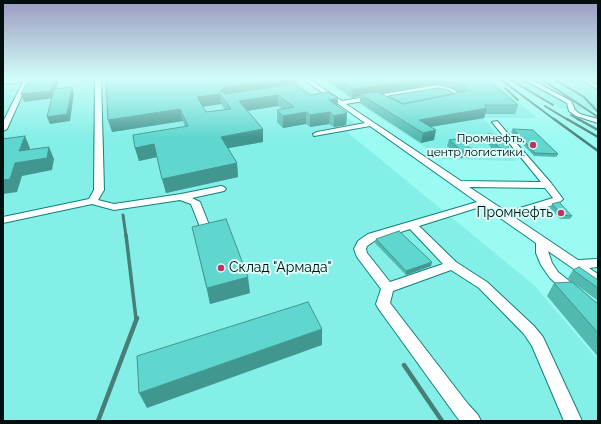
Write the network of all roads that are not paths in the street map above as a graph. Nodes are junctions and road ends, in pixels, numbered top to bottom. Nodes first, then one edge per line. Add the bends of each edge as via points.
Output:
1 (18, 99) edge
2 (98, 99) edge
3 (333, 99) edge
4 (366, 99) edge
5 (380, 99) edge
6 (459, 99) edge
7 (563, 99) edge
8 (384, 101) edge
9 (449, 102) edge
10 (341, 103) junction
11 (598, 121) edge
12 (495, 122) dead end
13 (372, 124) junction
14 (3, 129) edge
15 (317, 134) dead end
16 (459, 184) junction
17 (548, 186) junction
18 (221, 188) dead end
19 (181, 197) junction
20 (92, 201) junction
21 (486, 202) junction
22 (506, 216) junction
23 (3, 220) edge
24 (412, 225) junction
25 (208, 235) edge
26 (542, 241) junction
27 (598, 263) edge
28 (452, 265) junction
29 (575, 265) junction
30 (598, 280) edge
31 (388, 288) junction
32 (582, 299) edge
33 (472, 421) edge
34 (573, 421) edge

1 - 14 street
2 - 20 street via 99,190
3 - 10 street
4 - 10 street
5 - 8 street
6 - 9 street
7 - 11 street via 571,104 572,111 578,115
10 - 13 street
12 - 17 street
13 - 15 street
13 - 16 street
16 - 17 street
16 - 21 street
17 - 22 street via 558,199 554,202
18 - 19 street
19 - 20 street via 114,207
19 - 25 street via 195,202
20 - 23 street
21 - 22 street
21 - 24 street
22 - 26 street
24 - 28 street
24 - 31 street via 372,237 362,244 360,249 361,254
26 - 29 street
26 - 32 street via 542,253 547,265 554,275
27 - 29 street
28 - 31 street
28 - 34 street via 483,285 538,342
29 - 30 street
31 - 33 street via 383,304

